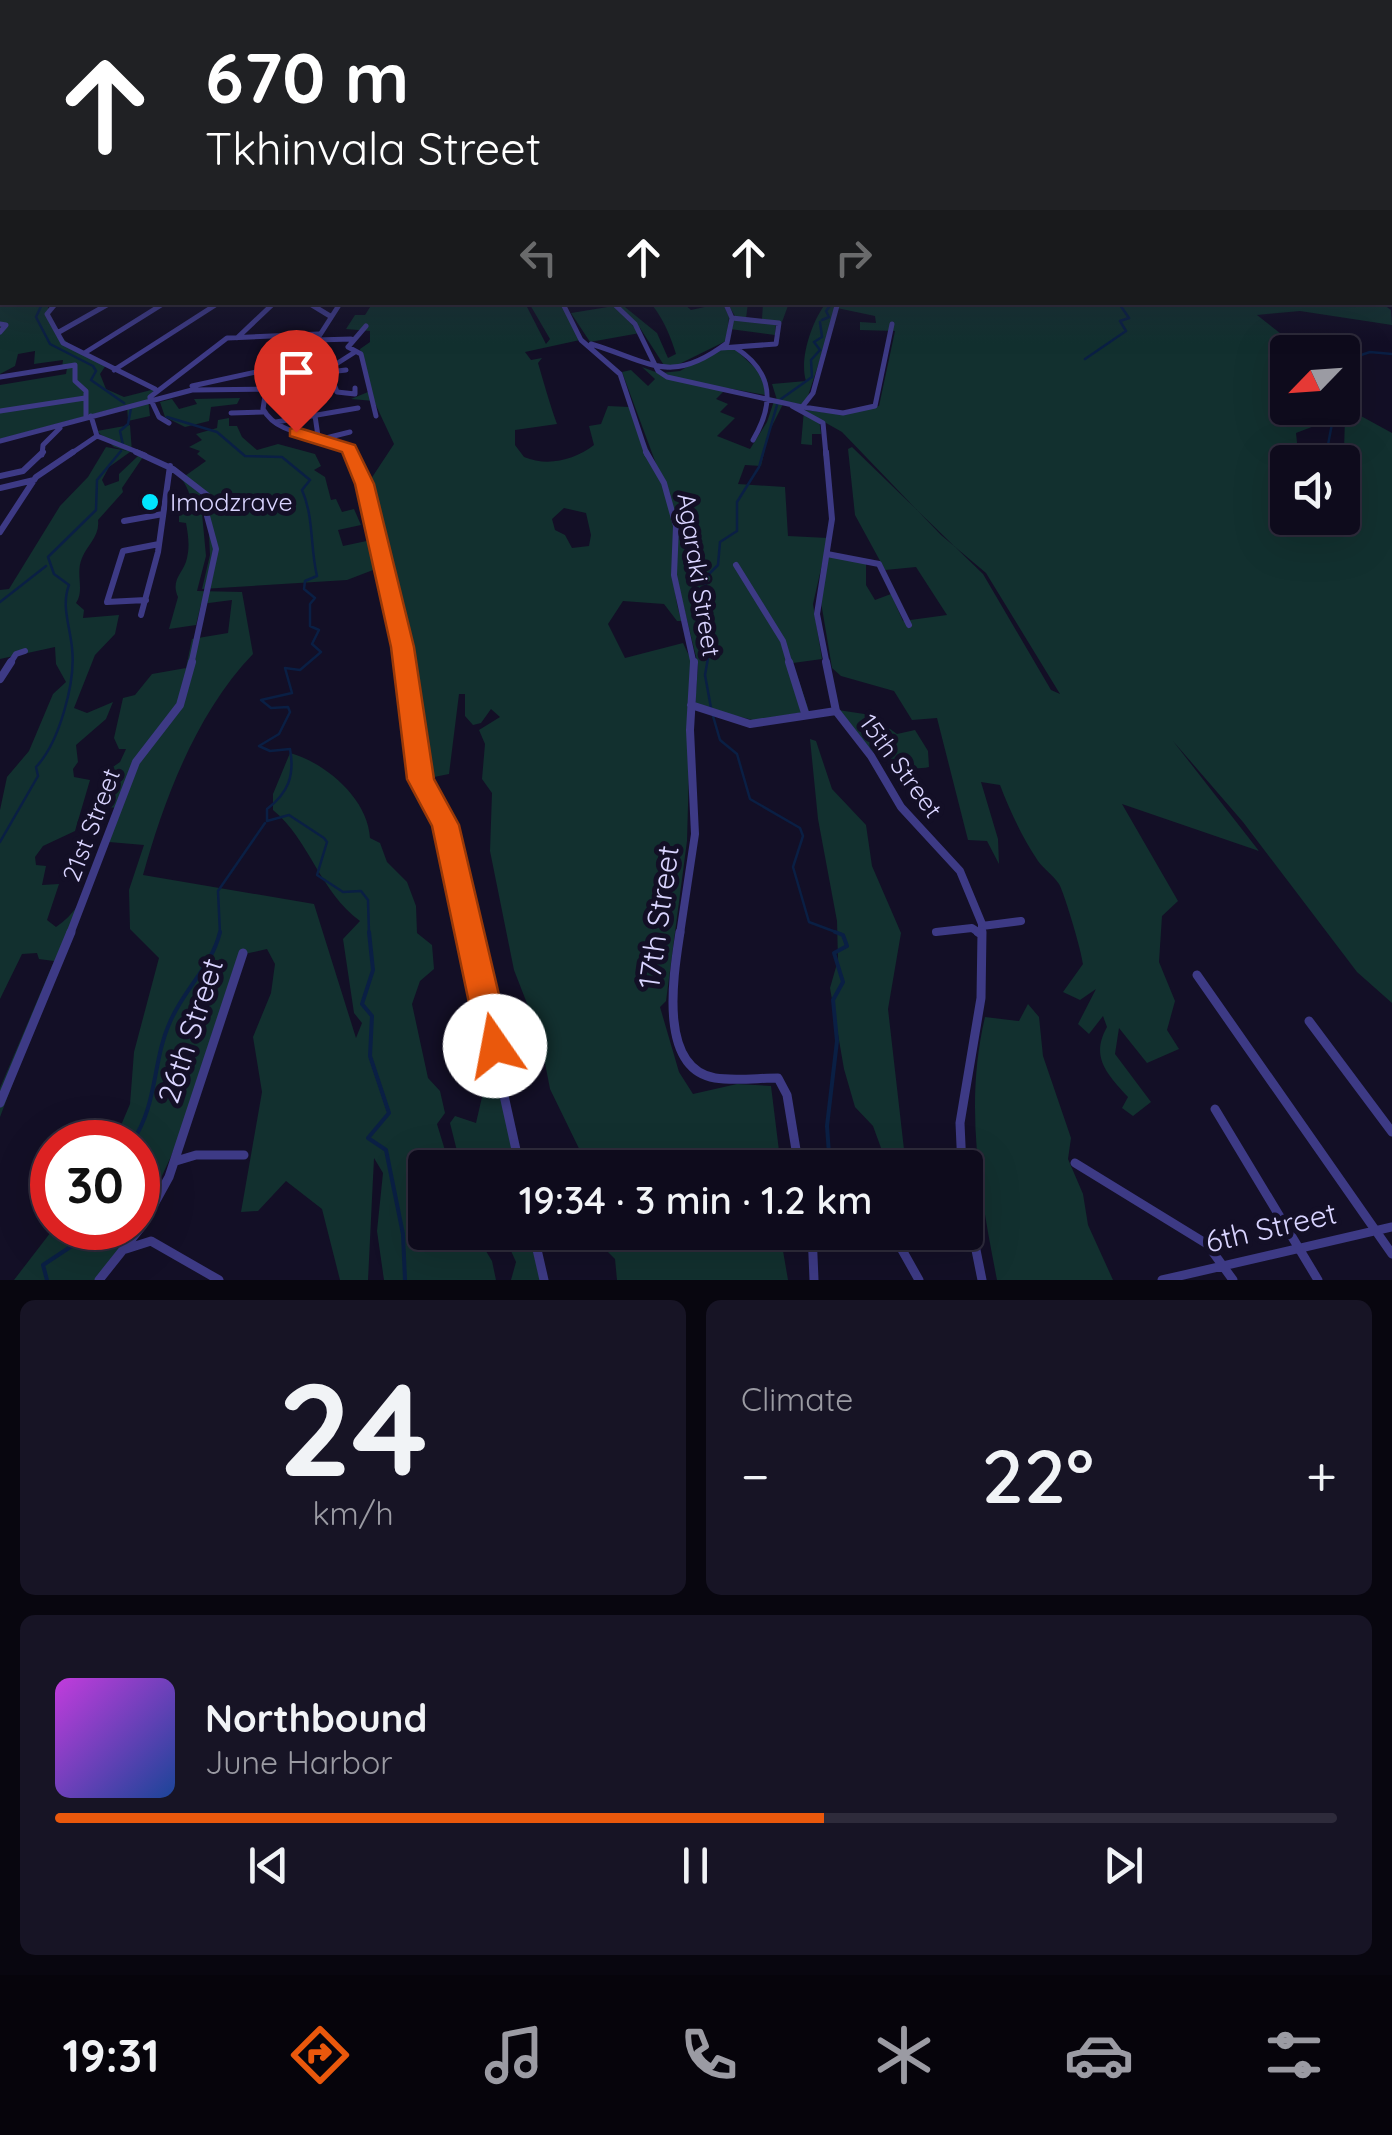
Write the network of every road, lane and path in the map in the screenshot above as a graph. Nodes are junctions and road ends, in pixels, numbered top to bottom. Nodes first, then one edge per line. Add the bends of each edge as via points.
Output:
1 (54, 305) edge
2 (107, 305) edge
3 (161, 305) edge
4 (215, 305) edge
5 (272, 305) edge
6 (312, 305) edge
7 (339, 305) edge
8 (564, 305) edge
9 (615, 305) edge
10 (726, 305) edge
11 (837, 305) edge
12 (318, 308) junction
13 (330, 316) junction
14 (732, 318) junction
15 (0, 324) edge
16 (892, 324) dead end
17 (366, 326) dead end
18 (0, 332) edge
19 (60, 332) junction
20 (318, 337) junction
21 (237, 338) junction
22 (351, 340) junction
23 (728, 342) junction
24 (584, 343) junction
25 (721, 348) junction
26 (735, 348) junction
27 (84, 352) junction
28 (355, 352) junction
29 (303, 362) junction
30 (114, 370) junction
31 (346, 370) dead end
32 (658, 371) junction
33 (325, 372) junction
34 (0, 377) edge
35 (293, 377) junction
36 (155, 388) junction
37 (355, 388) dead end
38 (272, 389) junction
39 (192, 390) junction
40 (86, 398) junction
41 (150, 398) junction
42 (771, 398) junction
43 (792, 406) junction
44 (802, 407) junction
45 (358, 408) dead end
46 (0, 412) edge
47 (263, 412) junction
48 (231, 414) dead end
49 (314, 416) junction
50 (376, 416) dead end
51 (89, 417) junction
52 (274, 422) junction
53 (169, 423) dead end
54 (63, 424) junction
55 (350, 432) dead end
56 (97, 436) junction
57 (322, 437) junction
58 (753, 440) dead end
59 (0, 441) edge
60 (170, 466) junction
61 (0, 476) edge
62 (35, 479) junction
63 (0, 488) edge
64 (163, 514) junction
65 (11, 518) junction
66 (0, 520) edge
67 (124, 521) dead end
68 (0, 532) edge
69 (159, 544) junction
70 (827, 554) junction
71 (736, 565) dead end
72 (146, 600) junction
73 (141, 615) dead end
74 (909, 625) dead end
75 (25, 651) dead end
76 (0, 679) edge
77 (691, 705) junction
78 (836, 711) junction
79 (805, 713) junction
80 (1020, 921) dead end
81 (982, 930) junction
82 (936, 932) dead end
83 (243, 953) dead end
84 (1197, 976) dead end
85 (1309, 1021) dead end
86 (0, 1103) edge
87 (1215, 1109) dead end
88 (1392, 1132) edge
89 (516, 1150) edge
90 (797, 1150) edge
91 (961, 1150) edge
92 (244, 1155) dead end
93 (175, 1161) junction
94 (1075, 1163) dead end
95 (160, 1195) edge
96 (1392, 1227) edge
97 (1376, 1230) junction
98 (160, 1246) edge
99 (124, 1250) edge
100 (537, 1250) edge
101 (813, 1250) edge
102 (902, 1250) edge
103 (976, 1250) edge
104 (1300, 1250) junction
105 (1392, 1254) edge
106 (1225, 1266) junction
107 (99, 1280) edge
108 (219, 1280) edge
109 (544, 1280) edge
110 (814, 1280) edge
111 (920, 1280) edge
112 (982, 1280) edge
113 (1162, 1280) edge
114 (1233, 1280) edge
115 (1318, 1280) edge

1 - 19 street via 47,314
2 - 19 street
3 - 27 street
4 - 30 street
5 - 21 street
6 - 12 street
7 - 12 street
7 - 13 street
8 - 24 street, Agaraki Street
9 - 32 street via 641,332
10 - 14 street
11 - 44 street via 813,394
12 - 13 street
13 - 20 street
14 - 23 street
14 - 26 street via 779,323 776,346
15 - 18 street via 6,324
16 - 44 street via 876,406 835,413
17 - 22 street
19 - 27 street via 61,341
20 - 21 street
20 - 22 street
20 - 29 street
21 - 36 street via 222,340
22 - 28 street via 348,347
23 - 25 street
23 - 26 street
24 - 32 street via 628,354
24 - 77 street, Agaraki Street via 620,374 674,516 674,575 694,664
25 - 26 street
25 - 32 street via 679,370
26 - 42 street via 764,371
27 - 30 street
28 - 33 street
28 - 50 street via 361,354
29 - 35 street
29 - 39 street via 227,376
30 - 36 street
31 - 33 street
32 - 42 street via 677,381
33 - 35 street
33 - 37 street via 337,392 356,394
34 - 40 street via 72,365
35 - 38 street
36 - 41 street
38 - 39 street
38 - 47 street via 262,400
39 - 41 street
40 - 46 street
40 - 51 street via 83,412
41 - 51 street
41 - 53 street
42 - 43 street
42 - 58 street
43 - 44 street
43 - 70 street via 822,423 832,519
45 - 49 street
47 - 48 street
47 - 52 street
49 - 52 street
49 - 57 street
51 - 54 street
51 - 56 street
52 - 57 street
54 - 59 street
54 - 61 street via 43,445 44,454
55 - 57 street
56 - 60 street
56 - 62 street
57 - 89 street via 349,449 360,471 403,647 420,779 446,825
60 - 64 street
60 - 86 street, 21st Street via 208,496 216,549 192,661 180,704 136,762
62 - 63 street
62 - 65 street
64 - 67 street
64 - 69 street
65 - 66 street
65 - 68 street
69 - 72 street
69 - 72 street via 123,551 107,602
70 - 74 street via 879,564
70 - 78 street via 817,614
71 - 79 street via 783,641
72 - 73 street
75 - 76 street
77 - 79 street via 750,724
77 - 90 street, 17th Street via 695,834 674,964 674,1027 680,1050 698,1072 712,1078 770,1076 784,1084
78 - 79 street
78 - 81 street, 15th Street via 901,807 960,871
80 - 81 street
81 - 82 street
81 - 91 street via 981,998
83 - 93 street, 26th Street
84 - 97 street
85 - 88 street
87 - 104 street
92 - 93 street
93 - 95 street, 26th Street
94 - 106 street via 1207,1244
96 - 97 street, 6th Street
97 - 104 street, 6th Street
97 - 105 street
98 - 108 street
99 - 107 street, 26th Street
100 - 109 street
101 - 110 street
102 - 111 street
103 - 112 street
104 - 106 street, 6th Street
104 - 115 street
106 - 113 street, 6th Street
106 - 114 street

